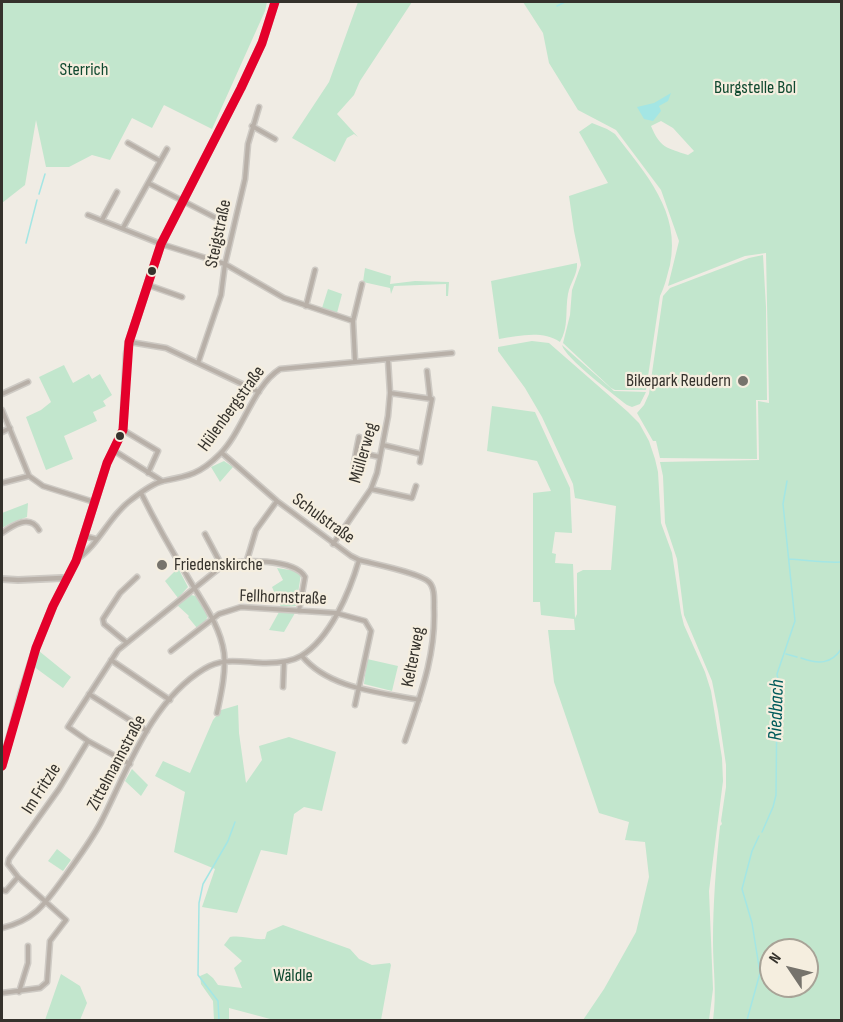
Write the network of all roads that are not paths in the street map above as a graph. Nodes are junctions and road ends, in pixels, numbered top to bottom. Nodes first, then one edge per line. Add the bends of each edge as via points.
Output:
1 (275, 2) edge
2 (259, 107) dead end
3 (252, 126) junction
4 (274, 139) dead end
5 (128, 143) dead end
6 (167, 149) dead end
7 (160, 161) junction
8 (148, 183) junction
9 (117, 192) dead end
10 (183, 202) junction
11 (88, 214) dead end
12 (214, 217) dead end
13 (102, 220) junction
14 (123, 228) junction
15 (161, 244) junction
16 (225, 264) junction
17 (315, 270) dead end
18 (362, 284) dead end
19 (147, 285) junction
20 (182, 297) dead end
21 (306, 306) junction
22 (353, 321) junction
23 (129, 342) junction
24 (452, 353) dead end
25 (388, 360) junction
26 (355, 361) junction
27 (198, 363) junction
28 (427, 371) dead end
29 (28, 382) dead end
30 (259, 393) junction
31 (390, 393) junction
32 (2, 394) edge
33 (430, 398) junction
34 (2, 410) edge
35 (10, 428) junction
36 (123, 430) junction
37 (2, 432) edge
38 (359, 437) dead end
39 (383, 446) junction
40 (112, 450) junction
41 (356, 452) junction
42 (222, 453) junction
43 (421, 454) junction
44 (380, 457) junction
45 (420, 462) dead end
46 (354, 464) dead end
47 (148, 473) junction
48 (29, 476) junction
49 (162, 481) junction
50 (2, 483) edge
51 (416, 486) dead end
52 (371, 489) junction
53 (141, 493) junction
54 (277, 501) junction
55 (95, 503) junction
56 (39, 530) dead end
57 (2, 533) edge
58 (205, 534) dead end
59 (84, 536) junction
60 (96, 539) junction
61 (333, 544) junction
62 (247, 560) junction
63 (359, 560) junction
64 (76, 561) junction
65 (222, 566) junction
66 (137, 577) dead end
67 (2, 579) edge
68 (66, 579) junction
69 (425, 579) joint
70 (194, 589) junction
71 (299, 611) junction
72 (336, 613) junction
73 (212, 618) junction
74 (126, 642) junction
75 (171, 651) dead end
76 (302, 656) junction
77 (111, 660) junction
78 (224, 662) junction
79 (284, 662) junction
80 (283, 687) dead end
81 (360, 688) junction
82 (89, 694) junction
83 (170, 700) junction
84 (419, 700) junction
85 (355, 705) dead end
86 (217, 713) dead end
87 (147, 731) junction
88 (88, 741) junction
89 (405, 741) dead end
90 (130, 764) junction
91 (2, 766) edge
92 (18, 877) junction
93 (2, 890) edge
94 (46, 903) junction
95 (2, 928) edge
96 (28, 946) dead end
97 (19, 992) junction
98 (2, 993) edge

1 - 10 main road via 262,43
2 - 3 street, Steigstraße
3 - 4 street
3 - 16 street, Steigstraße via 245,179
5 - 7 street
6 - 7 street
7 - 8 street
8 - 10 street
8 - 14 street
9 - 13 street
10 - 12 street
10 - 15 main road
11 - 13 street
13 - 14 street
14 - 15 street
15 - 16 street
15 - 19 main road
16 - 21 street via 284,298
16 - 27 street, Steigstraße via 221,295
17 - 21 street
18 - 22 street
19 - 20 street
19 - 23 main road
21 - 22 street
22 - 26 street
23 - 27 street via 166,348
23 - 36 main road
24 - 25 street, Hülenbergstraße
25 - 26 street, Hülenbergstraße
25 - 31 street, Müllerweg
26 - 30 street, Hülenbergstraße via 280,369
27 - 30 street
28 - 33 street
29 - 32 street
30 - 42 street, Hülenbergstraße
31 - 33 street
31 - 39 street, Müllerweg
33 - 43 street
34 - 35 street
35 - 37 street
35 - 48 street
36 - 40 main road
36 - 47 street via 158,451
38 - 41 street
39 - 43 street
39 - 44 street, Müllerweg
40 - 47 street
40 - 55 main road
41 - 44 street
41 - 46 street
42 - 49 street, Hülenbergstraße via 197,472
42 - 54 street, Schulstraße
43 - 45 street
44 - 52 street, Müllerweg
47 - 49 street
48 - 50 street
48 - 55 street via 43,486
49 - 53 street, Hülenbergstraße
51 - 52 street via 412,498
52 - 61 street, Müllerweg
53 - 60 street, Hülenbergstraße via 118,511
53 - 70 street
54 - 61 street, Schulstraße
54 - 62 street via 255,530
55 - 59 main road
56 - 57 street via 27,521
58 - 65 street
59 - 60 street
59 - 64 main road
60 - 64 street, Hülenbergstraße
61 - 63 street, Schulstraße
62 - 65 street
62 - 71 street via 302,570 306,577
63 - 69 street, Schulstraße
63 - 72 street, Zittelmannstraße via 351,588
64 - 68 main road
65 - 70 street
66 - 74 street via 120,593 103,619
67 - 68 street
68 - 91 main road via 29,669
69 - 84 street, Kelterweg via 433,589 435,637
70 - 73 street
70 - 74 street
71 - 72 street, Fellhornstraße
71 - 73 street, Fellhornstraße via 241,607
72 - 76 street, Zittelmannstraße
72 - 81 street, Fellhornstraße via 365,621 371,630
73 - 75 street, Fellhornstraße
73 - 78 street via 222,643
74 - 77 street
76 - 79 street, Zittelmannstraße
76 - 81 street via 321,673
77 - 82 street
77 - 83 street
78 - 79 street, Zittelmannstraße
78 - 83 street, Zittelmannstraße via 192,677
78 - 86 street
79 - 80 street
81 - 84 street
81 - 85 street, Fellhornstraße
82 - 87 street
82 - 88 street via 68,726
83 - 87 street, Zittelmannstraße
84 - 89 street, Kelterweg
87 - 90 street, Zittelmannstraße
88 - 90 street
88 - 92 street, Im Fritzle via 9,859 9,867
90 - 94 street, Zittelmannstraße via 92,837
92 - 93 street via 6,891
92 - 94 street
94 - 95 street, Zittelmannstraße via 21,923
94 - 97 street via 66,920 50,941 47,982 43,988
96 - 97 street via 28,963
97 - 98 street

